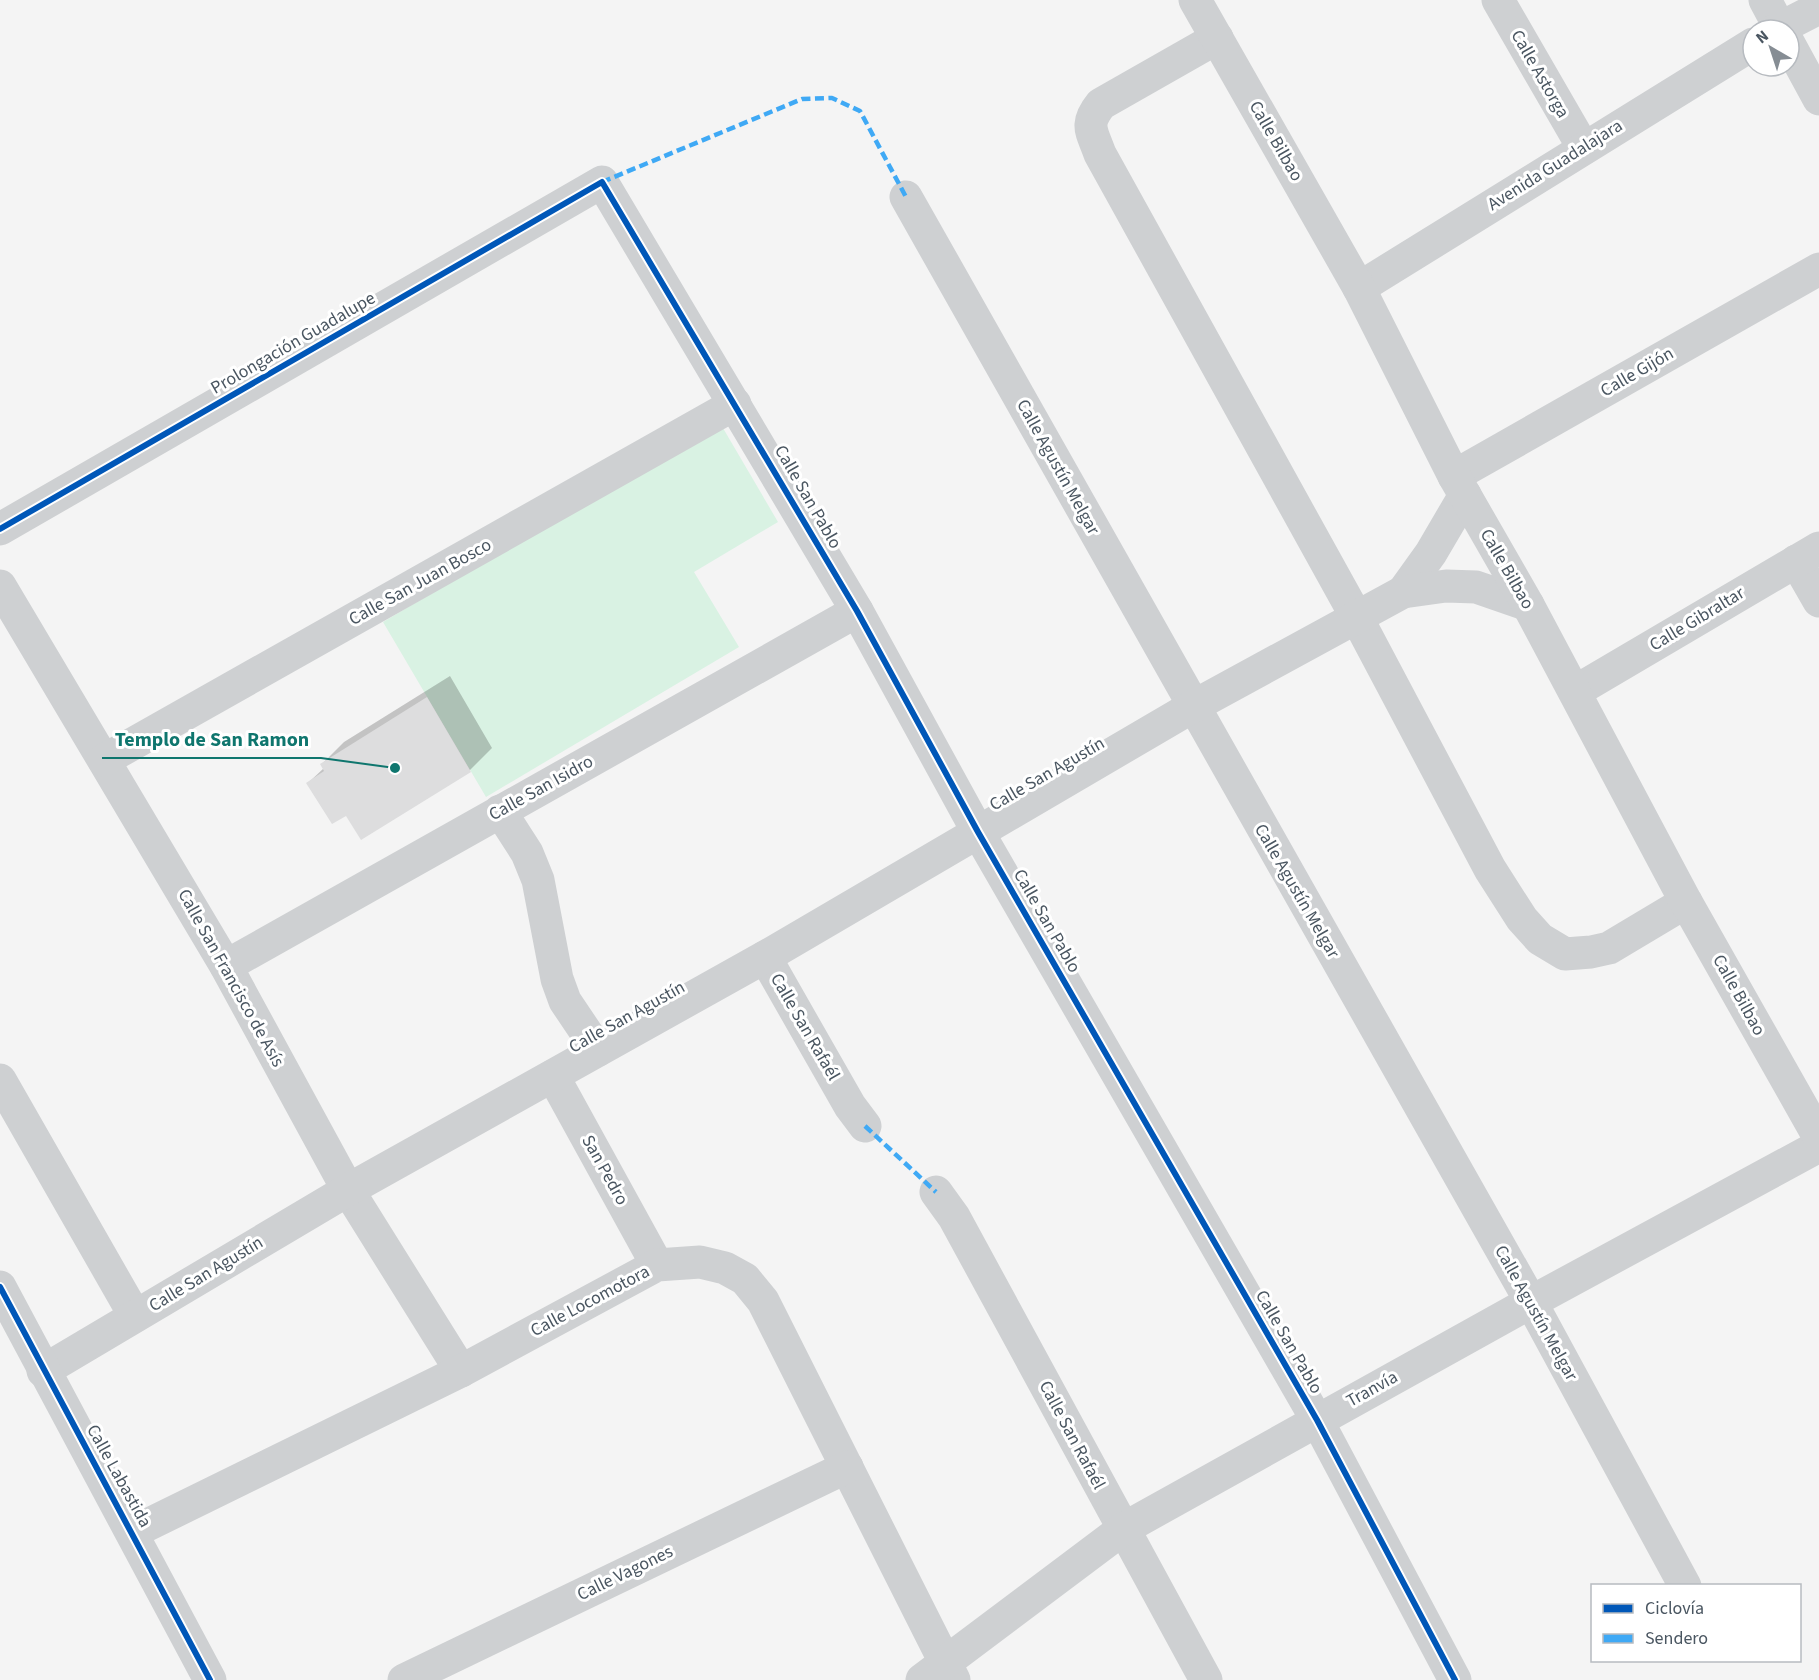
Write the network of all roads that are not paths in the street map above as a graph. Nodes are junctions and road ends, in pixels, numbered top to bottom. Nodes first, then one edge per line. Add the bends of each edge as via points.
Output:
1 (1196, 0) edge
2 (1498, 0) edge
3 (1819, 8) edge
4 (1798, 18) edge
5 (1217, 38) junction
6 (1741, 49) edge
7 (1801, 71) edge
8 (1819, 99) edge
9 (1582, 147) junction
10 (602, 182) joint
11 (906, 197) dead end
12 (1819, 269) edge
13 (1359, 288) junction
14 (735, 404) junction
15 (1460, 485) junction
16 (0, 529) edge
17 (1807, 555) edge
18 (0, 586) edge
19 (1403, 592) junction
20 (1819, 601) edge
21 (1528, 605) junction
22 (857, 610) junction
23 (1357, 618) junction
24 (1576, 691) junction
25 (1192, 707) junction
26 (104, 760) junction
27 (500, 811) junction
28 (978, 832) junction
29 (1686, 902) junction
30 (765, 957) junction
31 (226, 966) junction
32 (598, 1050) junction
33 (553, 1076) junction
34 (0, 1080) edge
35 (865, 1126) dead end
36 (1819, 1137) edge
37 (1819, 1146) edge
38 (348, 1190) junction
39 (936, 1192) dead end
40 (657, 1265) junction
41 (0, 1287) edge
42 (1531, 1302) junction
43 (135, 1317) junction
44 (43, 1371) junction
45 (461, 1371) junction
46 (1317, 1420) junction
47 (847, 1467) junction
48 (1123, 1529) junction
49 (133, 1532) junction
50 (1684, 1584) edge
51 (941, 1675) edge
52 (210, 1680) edge
53 (404, 1680) edge
54 (1206, 1680) edge
55 (1455, 1680) edge

1 - 5 street, Calle Bilbao
2 - 9 street, Calle Astorga
3 - 4 street, Avenida Guadalajara
5 - 13 street, Calle Bilbao
5 - 23 street via 1101,104 1092,115 1090,126 1100,154
6 - 9 street, Avenida Guadalajara
7 - 8 street
9 - 13 street, Avenida Guadalajara
10 - 14 street, Calle San Pablo
10 - 16 street, Prolongación Guadalupe
11 - 25 street, Calle Agustín Melgar
12 - 15 street, Calle Gijón
13 - 15 street, Calle Bilbao
14 - 22 street, Calle San Pablo
14 - 26 street, Calle San Juan Bosco
15 - 19 street, Calle San Agustín via 1431,553
15 - 21 street, Calle Bilbao
17 - 20 street
17 - 24 street, Calle Gibraltar
18 - 26 street, Calle San Francisco de Asís
19 - 21 street, Calle San Agustín via 1446,586 1476,587
19 - 23 street, Calle San Agustín
21 - 24 street, Calle Bilbao
22 - 27 street, Calle San Isidro
22 - 28 street, Calle San Pablo
23 - 25 street, Calle San Agustín
23 - 29 street via 1490,870 1540,939 1565,954 1609,948
24 - 29 street, Calle Bilbao
25 - 28 street, Calle San Agustín
25 - 42 street, Calle Agustín Melgar
26 - 31 street, Calle San Francisco de Asís
27 - 31 street, Calle San Isidro
27 - 32 street via 527,853 538,880 557,979 565,1001
28 - 30 street, Calle San Agustín
28 - 46 street, Calle San Pablo
29 - 36 street, Calle Bilbao
30 - 32 street, Calle San Agustín
30 - 35 street, Calle San Rafaél
31 - 38 street, Calle San Francisco de Asís
32 - 33 street, Calle San Agustín
33 - 38 street, Calle San Agustín
33 - 40 street, San Pedro
34 - 43 street
37 - 42 street, Tranvía
38 - 43 street, Calle San Agustín
38 - 45 street, Calle San Francisco de Asís
39 - 48 street, Calle San Rafaél via 954,1216
40 - 45 street, Calle Locomotora
40 - 47 street, Calle Locomotora via 700,1262 725,1268 745,1279 763,1301
41 - 44 street, Calle Labastida
42 - 46 street, Tranvía
42 - 50 street, Calle Agustín Melgar
43 - 44 street, Calle San Agustín
44 - 49 street, Calle Labastida
45 - 49 street, Calle Locomotora
46 - 48 street, Tranvía
46 - 55 street, Calle San Pablo
47 - 51 street, Calle Locomotora
47 - 53 street, Calle Vagones
48 - 51 street, Tranvía
48 - 54 street, Calle San Rafaél
49 - 52 street, Calle Labastida

